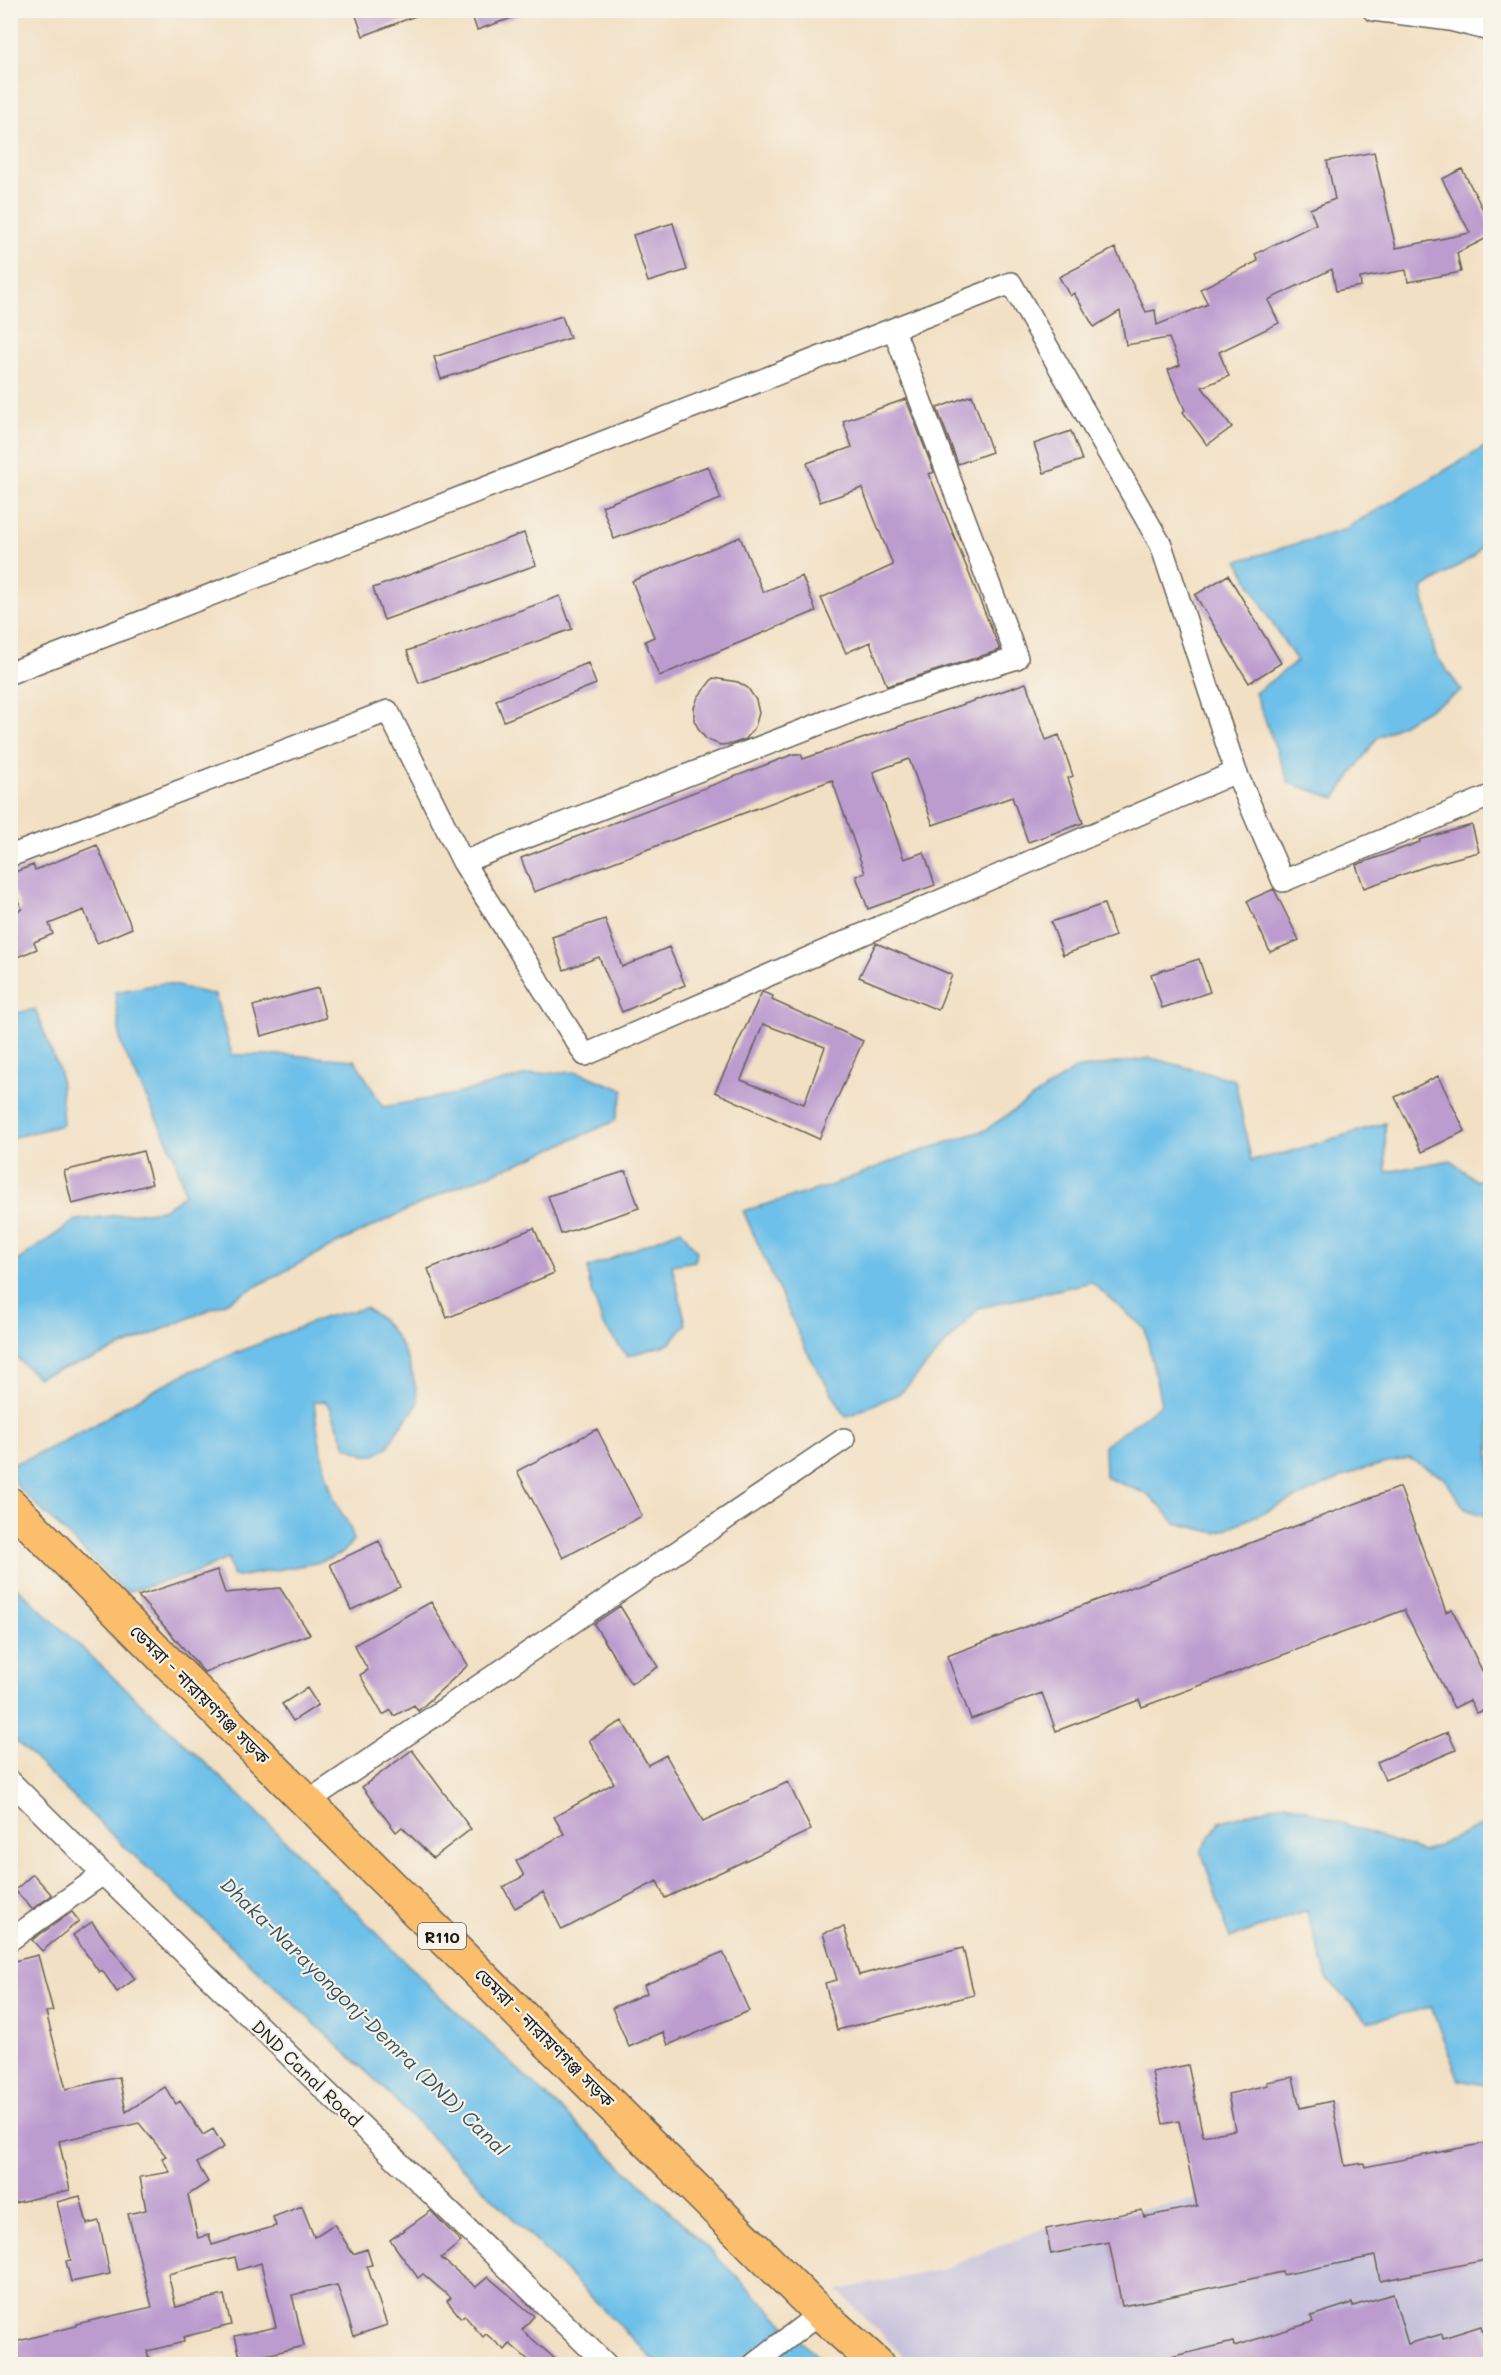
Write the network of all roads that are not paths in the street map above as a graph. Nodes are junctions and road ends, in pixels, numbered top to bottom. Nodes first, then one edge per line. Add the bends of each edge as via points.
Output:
1 (1372, 10) edge
2 (1491, 30) edge
3 (894, 330) junction
4 (10, 673) edge
5 (1236, 772) junction
6 (1491, 796) edge
7 (10, 856) edge
8 (463, 862) junction
9 (844, 1439) dead end
10 (10, 1504) edge
11 (10, 1781) edge
12 (307, 1802) junction
13 (103, 1874) junction
14 (10, 1940) edge
15 (820, 2313) junction
16 (606, 2364) edge
17 (754, 2364) edge
18 (877, 2364) edge

1 - 2 street via 1450,20
3 - 4 street
3 - 5 street via 1011,283 1161,545
3 - 8 street via 1017,658 871,704
5 - 6 street via 1283,881
5 - 8 street via 585,1055
7 - 8 street via 388,711
9 - 12 street
10 - 12 main road, ডেমরা - নারায়ণগঞ্জ সড়ক / R110
11 - 13 street, DND Canal Road
12 - 15 main road, ডেমরা - নারায়ণগঞ্জ সড়ক / R110
13 - 14 street
13 - 16 street, DND Canal Road
15 - 17 street
15 - 18 main road, ডেমরা - নারায়ণগঞ্জ সড়ক / R110

